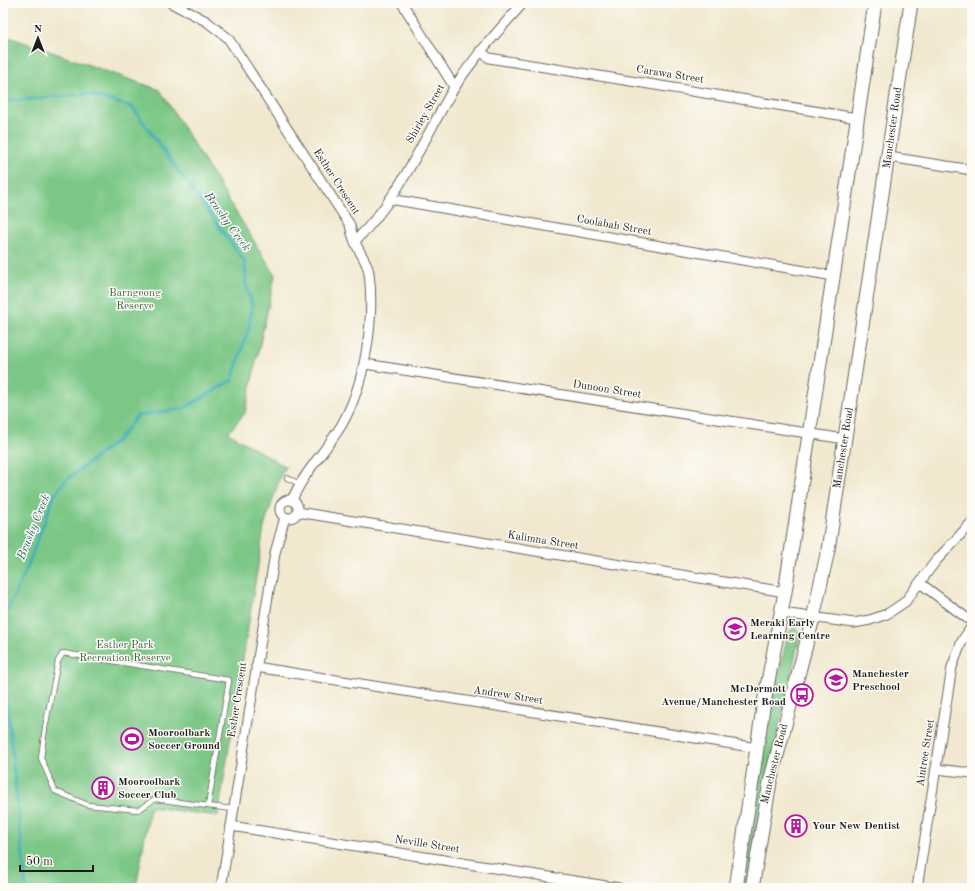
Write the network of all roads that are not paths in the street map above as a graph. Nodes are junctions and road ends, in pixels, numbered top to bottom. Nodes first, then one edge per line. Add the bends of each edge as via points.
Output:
1 (174, 3) edge
2 (402, 3) edge
3 (523, 3) edge
4 (875, 3) edge
5 (911, 3) edge
6 (480, 51) junction
7 (455, 88) junction
8 (857, 118) junction
9 (889, 157) junction
10 (972, 170) edge
11 (390, 199) junction
12 (355, 241) junction
13 (834, 276) junction
14 (364, 364) junction
15 (810, 434) junction
16 (845, 439) junction
17 (286, 478) dead end
18 (300, 484) junction
19 (292, 500) junction
20 (298, 512) junction
21 (285, 517) junction
22 (972, 522) edge
23 (920, 583) junction
24 (785, 592) junction
25 (782, 613) junction
26 (813, 618) junction
27 (972, 622) edge
28 (972, 626) edge
29 (256, 667) junction
30 (757, 748) junction
31 (936, 770) junction
32 (972, 773) edge
33 (208, 806) junction
34 (233, 809) junction
35 (231, 826) junction
36 (221, 888) edge
37 (619, 888) edge
38 (736, 888) edge
39 (752, 888) edge
40 (917, 888) edge

1 - 12 street, Esther Crescent via 206,21 228,38 350,225
2 - 7 street
3 - 6 street, Shirley Street
4 - 8 main road, Manchester Road
5 - 9 main road, Manchester Road
6 - 7 street, Shirley Street
6 - 8 street, Carawa Street via 489,58
7 - 11 street, Shirley Street
8 - 13 main road, Manchester Road
9 - 10 street
9 - 16 main road, Manchester Road
11 - 12 street, Shirley Street via 372,224
11 - 13 street, Coolabah Street
12 - 14 street, Esther Crescent via 369,271 370,313
13 - 15 main road, Manchester Road
14 - 15 street, Dunoon Street
14 - 18 street, Esther Crescent via 352,402 341,425
15 - 16 street, Dunoon Street
15 - 24 main road, Manchester Road
16 - 26 main road, Manchester Road via 828,550
17 - 18 lane
18 - 19 street, Esther Crescent
19 - 20 street via 298,506
19 - 21 street via 286,500 281,504 280,510
20 - 21 street via 292,518
20 - 24 street, Kalimna Street
21 - 29 street, Esther Crescent via 275,553
22 - 23 street via 935,562
23 - 26 street via 905,602 870,620 854,623
23 - 27 street
24 - 25 main road, Manchester Road
25 - 26 street
25 - 30 main road, Manchester Road
26 - 39 main road, Manchester Road via 770,782
28 - 31 street, Aintree Street via 959,648 952,667
29 - 30 street, Andrew Street
29 - 34 street, Esther Crescent
30 - 38 main road, Manchester Road
31 - 32 street
31 - 40 street, Aintree Street
33 - 33 lane via 228,680 63,653 58,662 41,758 55,792 88,805 138,810 155,799
33 - 34 lane
34 - 35 street, Esther Crescent
35 - 36 street, Esther Crescent
35 - 37 street, Neville Street

